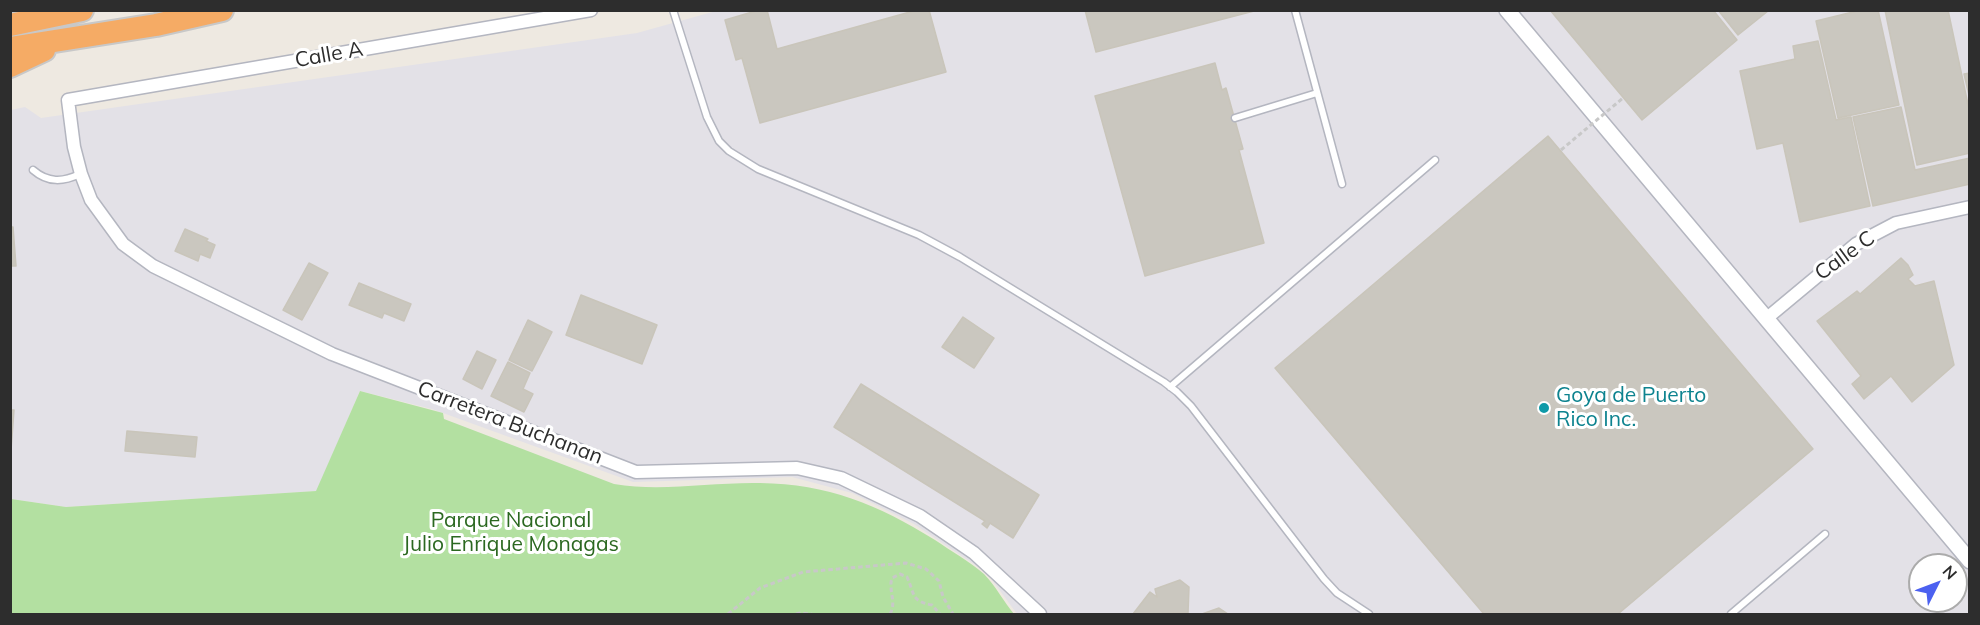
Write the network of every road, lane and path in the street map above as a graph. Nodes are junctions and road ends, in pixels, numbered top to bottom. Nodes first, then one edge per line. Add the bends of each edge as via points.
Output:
1 (82, 10) edge
2 (222, 10) edge
3 (591, 10) edge
4 (673, 10) edge
5 (1295, 10) edge
6 (1508, 10) edge
7 (10, 25) edge
8 (69, 39) junction
9 (10, 48) edge
10 (10, 66) edge
11 (1317, 93) junction
12 (1623, 98) dead end
13 (68, 100) joint
14 (1235, 118) dead end
15 (1561, 150) dead end
16 (1435, 160) dead end
17 (33, 170) dead end
18 (81, 174) junction
19 (1342, 184) dead end
20 (1970, 207) edge
21 (1767, 318) junction
22 (1170, 387) junction
23 (1825, 534) dead end
24 (1970, 561) edge
25 (728, 615) edge
26 (796, 615) edge
27 (812, 615) edge
28 (890, 615) edge
29 (940, 615) edge
30 (953, 615) edge
31 (1040, 615) edge
32 (1369, 615) edge
33 (1731, 615) edge

1 - 7 highway
2 - 8 highway
3 - 13 street, Calle A
4 - 22 lane via 706,117 718,141 729,151 758,170 920,235
5 - 11 lane
6 - 21 street
8 - 9 highway
8 - 10 highway
11 - 14 lane
11 - 19 lane
12 - 15 path, bridge
13 - 18 street, Carretera Buchanan
16 - 22 lane
17 - 18 lane via 44,178 60,181
18 - 31 street, Carretera Buchanan via 101,217 123,244 153,266 332,354 636,472 797,468 841,478 929,522 974,553
20 - 21 street, Calle C via 1896,222 1856,244
21 - 24 street
22 - 32 lane via 1191,406 1324,579
23 - 33 lane
25 - 30 path via 760,588 803,572 906,563 926,569 939,581
26 - 27 path
28 - 29 path via 894,604 891,580 900,574 907,577 916,600 932,605

